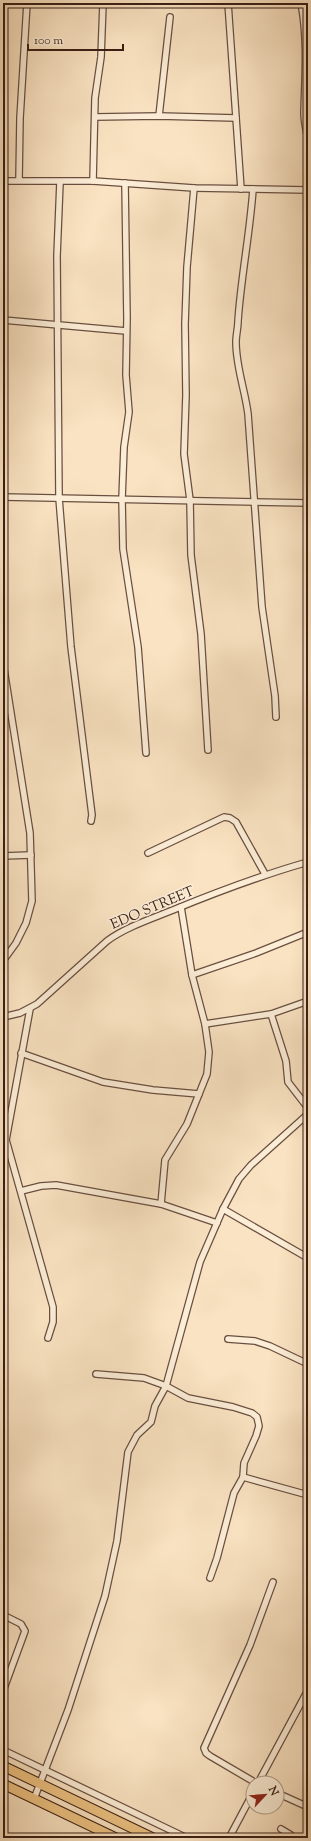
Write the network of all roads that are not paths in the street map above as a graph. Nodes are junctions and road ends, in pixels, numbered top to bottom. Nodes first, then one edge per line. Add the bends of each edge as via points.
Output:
1 (27, 3) edge
2 (103, 3) edge
3 (228, 3) edge
4 (301, 3) edge
5 (170, 17) dead end
6 (159, 116) junction
7 (95, 117) junction
8 (236, 118) junction
9 (308, 141) edge
10 (19, 180) junction
11 (3, 181) edge
12 (93, 181) junction
13 (60, 182) junction
14 (125, 183) junction
15 (194, 188) junction
16 (241, 189) junction
17 (254, 189) junction
18 (308, 190) edge
19 (3, 320) edge
20 (58, 324) junction
21 (126, 331) junction
22 (3, 497) edge
23 (59, 498) junction
24 (122, 499) junction
25 (190, 500) junction
26 (254, 502) junction
27 (308, 503) edge
28 (3, 663) edge
29 (276, 717) dead end
30 (208, 750) dead end
31 (146, 753) dead end
32 (91, 821) dead end
33 (148, 853) dead end
34 (31, 855) junction
35 (3, 856) edge
36 (308, 862) edge
37 (265, 874) junction
38 (181, 907) junction
39 (308, 932) edge
40 (3, 961) edge
41 (192, 975) junction
42 (308, 1001) edge
43 (30, 1009) junction
44 (271, 1014) junction
45 (3, 1017) edge
46 (205, 1024) junction
47 (21, 1053) junction
48 (199, 1094) junction
49 (308, 1108) edge
50 (308, 1114) edge
51 (4, 1143) edge
52 (21, 1191) junction
53 (161, 1204) junction
54 (223, 1209) junction
55 (217, 1223) junction
56 (308, 1256) edge
57 (48, 1338) dead end
58 (228, 1339) dead end
59 (308, 1364) edge
60 (96, 1374) dead end
61 (166, 1386) junction
62 (244, 1477) junction
63 (308, 1495) edge
64 (210, 1578) dead end
65 (273, 1582) dead end
66 (3, 1615) edge
67 (308, 1690) edge
68 (3, 1691) edge
69 (3, 1750) edge
70 (3, 1766) edge
71 (45, 1769) junction
72 (261, 1775) edge
73 (245, 1776) edge
74 (39, 1783) junction
75 (3, 1784) edge
76 (285, 1797) edge
77 (34, 1799) junction
78 (308, 1807) edge
79 (245, 1808) edge
80 (281, 1829) dead end
81 (116, 1838) edge
82 (153, 1838) edge
83 (187, 1838) edge
84 (229, 1838) edge
85 (291, 1838) edge

1 - 10 street
2 - 7 street
3 - 8 street
4 - 9 street via 305,23 304,114
5 - 6 street
6 - 7 street
6 - 8 street
7 - 12 street
8 - 16 street
10 - 11 street
10 - 13 street
12 - 13 street
12 - 14 street
13 - 20 street
14 - 15 street
14 - 21 street
15 - 16 street
15 - 25 street via 185,324 184,454
16 - 17 street
17 - 18 street
17 - 26 street via 236,340 240,378 248,414
19 - 20 street
20 - 21 street
20 - 23 street
21 - 24 street via 129,412 124,447
22 - 23 street
23 - 24 street
23 - 32 street via 71,647
24 - 25 street
24 - 31 street via 123,549 138,647
25 - 26 street
25 - 30 street via 191,555 201,634
26 - 27 street
26 - 29 street via 262,608
28 - 34 street via 30,833
33 - 37 street via 224,817 230,818 236,822
34 - 35 street
34 - 40 street via 32,901 26,923
36 - 37 street, EDO STREET
37 - 38 street, EDO STREET
38 - 41 street
38 - 43 street, EDO STREET via 112,937
39 - 41 street
41 - 46 street
42 - 44 street
43 - 45 street, EDO STREET
43 - 47 street
44 - 46 street
44 - 49 street via 285,1056 288,1082
46 - 48 street via 209,1052 207,1074
47 - 48 street via 103,1082
47 - 51 street
48 - 53 street via 187,1124 165,1160
50 - 54 street via 251,1165 239,1179
51 - 52 street
52 - 53 street via 56,1185
52 - 57 street via 53,1307 54,1322
53 - 55 street
54 - 55 street
54 - 56 street
55 - 61 street via 200,1262
58 - 59 street via 255,1341
60 - 61 street via 137,1376
61 - 62 street via 188,1398 233,1407 257,1417 259,1426 244,1463
61 - 71 street via 155,1406 151,1422 137,1435 128,1452 110,1578 68,1710
62 - 63 street
62 - 64 street via 234,1493 218,1558
65 - 73 street via 250,1645 204,1748 210,1756
66 - 68 street via 21,1624 25,1631
67 - 72 street
69 - 71 street
70 - 74 highway
71 - 74 street
71 - 83 street
74 - 77 street
74 - 82 highway
75 - 77 highway
76 - 78 street
77 - 81 highway
79 - 84 street
80 - 85 street via 291,1835

